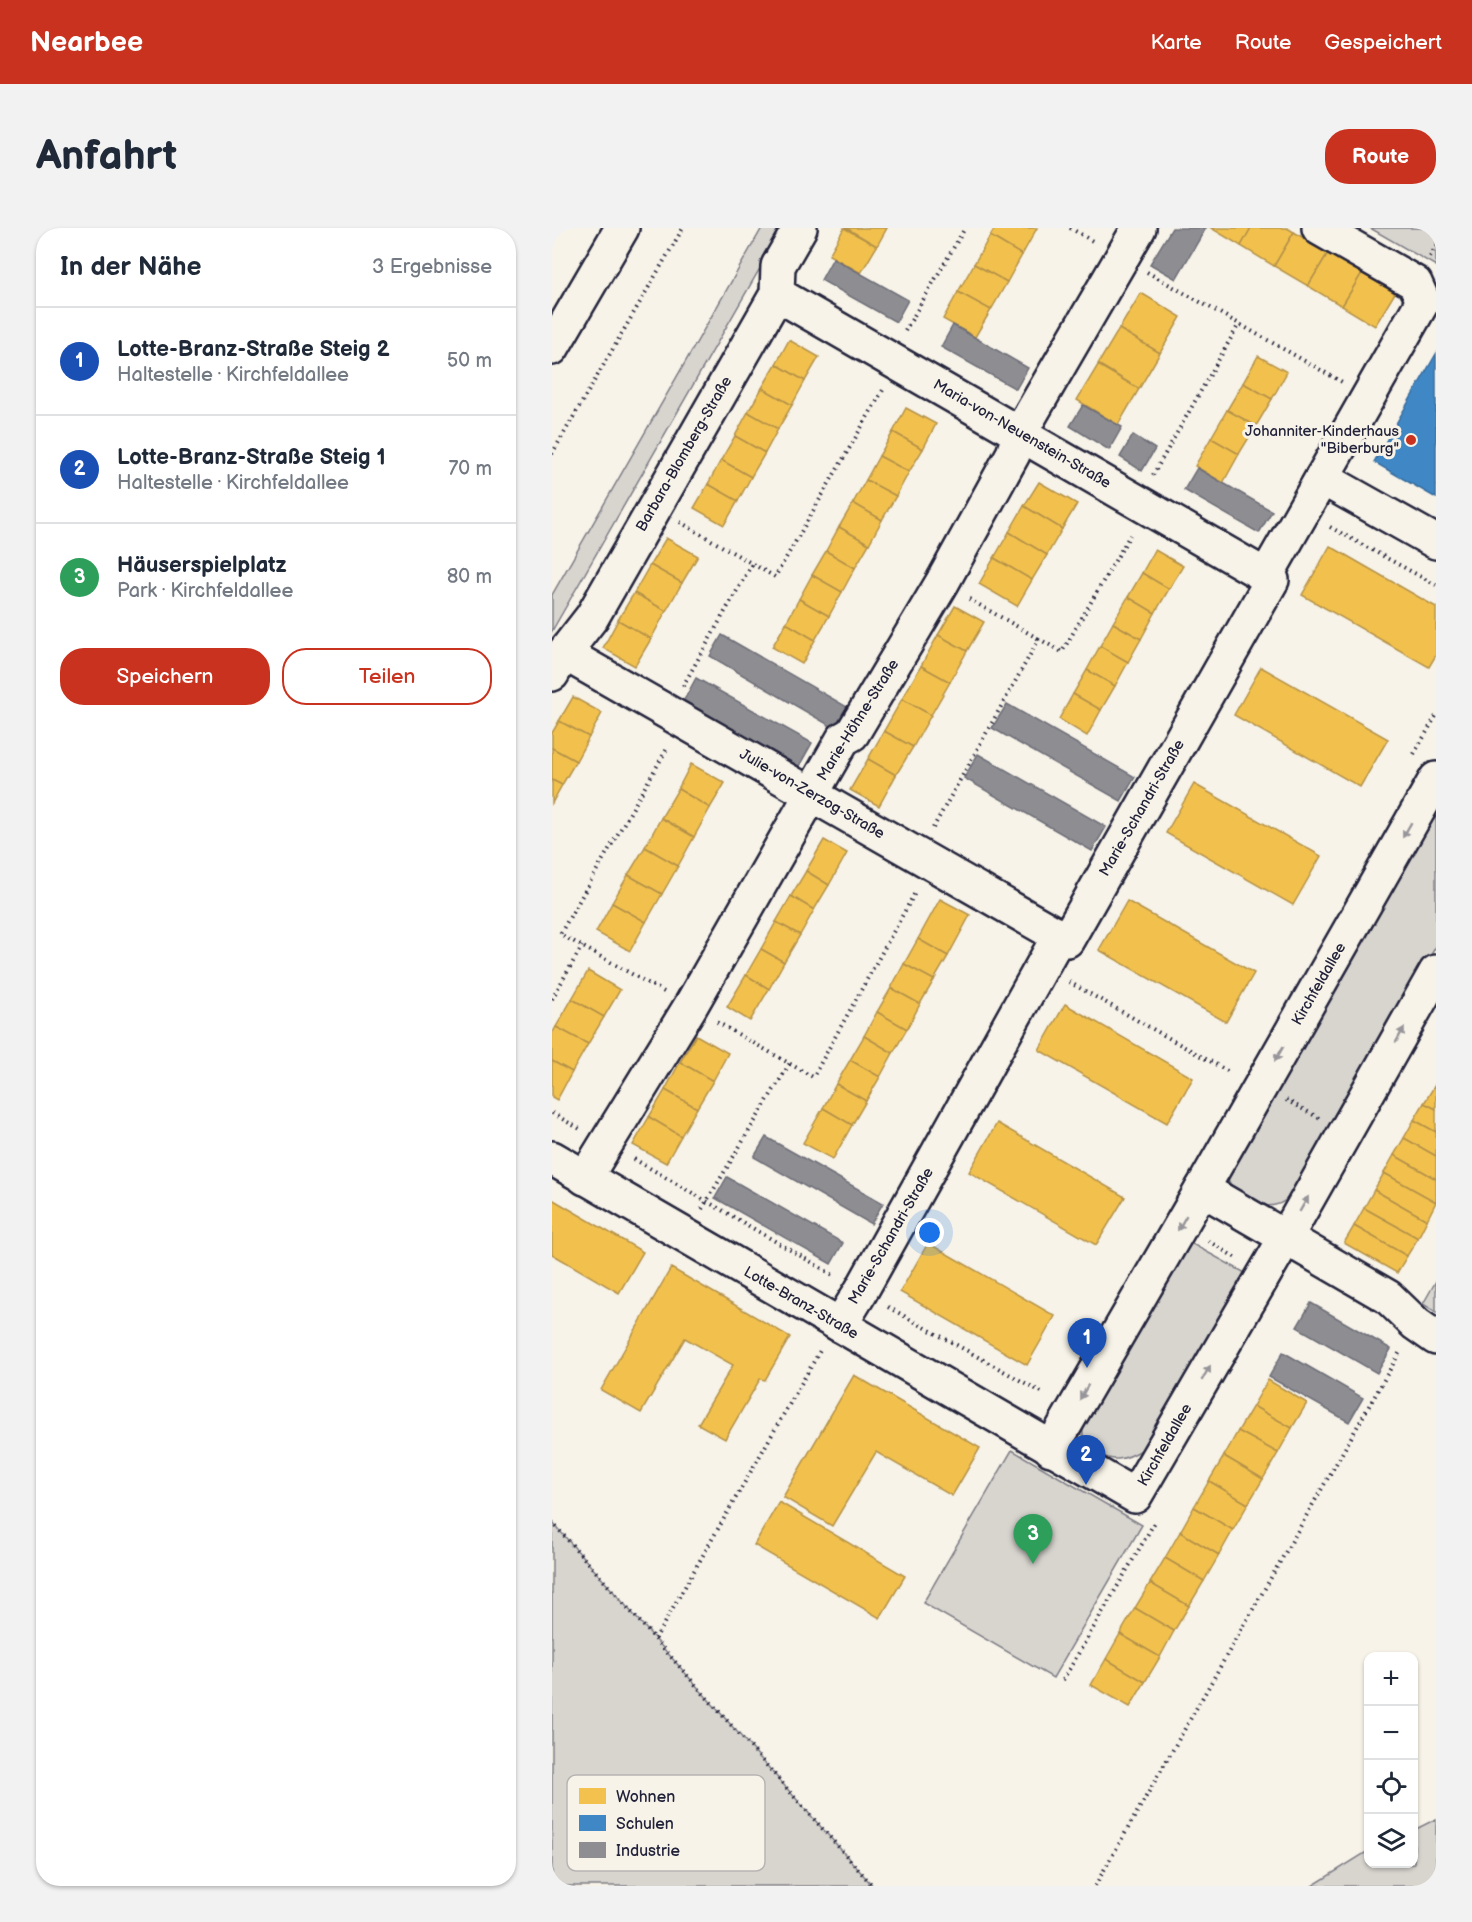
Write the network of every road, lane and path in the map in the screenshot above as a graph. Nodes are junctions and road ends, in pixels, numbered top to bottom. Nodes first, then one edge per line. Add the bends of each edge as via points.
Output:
1 (622, 228) edge
2 (683, 228) edge
3 (800, 228) edge
4 (965, 228) edge
5 (1070, 228) edge
6 (1139, 228) edge
7 (1319, 228) edge
8 (1122, 258) junction
9 (777, 294) junction
10 (1239, 324) junction
11 (552, 348) edge
12 (894, 361) junction
13 (1368, 397) junction
14 (1020, 433) junction
15 (552, 454) edge
16 (1322, 478) junction
17 (1142, 503) junction
18 (654, 507) junction
19 (1303, 512) junction
20 (1436, 542) edge
21 (752, 564) junction
22 (1266, 576) junction
23 (942, 583) junction
24 (1436, 585) edge
25 (1039, 639) junction
26 (558, 664) edge
27 (668, 712) junction
28 (1436, 779) edge
29 (812, 794) junction
30 (918, 855) junction
31 (1059, 936) junction
32 (582, 946) dead end
33 (1042, 967) junction
34 (1436, 972) edge
35 (552, 999) edge
36 (790, 1063) dead end
37 (1246, 1079) junction
38 (552, 1113) edge
39 (1345, 1133) junction
40 (606, 1143) junction
41 (552, 1158) edge
42 (585, 1178) junction
43 (1202, 1189) junction
44 (706, 1200) junction
45 (1181, 1226) junction
46 (687, 1237) junction
47 (1286, 1237) junction
48 (1264, 1274) junction
49 (861, 1291) junction
50 (840, 1325) junction
51 (1426, 1331) edge
52 (1045, 1394) dead end
53 (1051, 1449) junction
54 (552, 1522) edge
55 (655, 1640) junction
56 (873, 1886) edge
57 (1095, 1886) edge

1 - 11 street
2 - 15 path
3 - 9 street, Barbara-Blomberg-Straße via 778,266
4 - 12 path
5 - 8 path
6 - 8 street, Marie-Höhne-Straße
7 - 13 street, Marie-Schandri-Straße via 1415,283 1423,301
8 - 10 path
8 - 14 street, Marie-Höhne-Straße
9 - 12 street, Maria-von-Neuenstein-Straße
9 - 18 street, Barbara-Blomberg-Straße
10 - 13 path
10 - 17 path
12 - 14 street, Maria-von-Neuenstein-Straße
12 - 21 path via 775,577
13 - 16 street, Marie-Schandri-Straße
14 - 17 street, Maria-von-Neuenstein-Straße
14 - 23 street, Marie-Höhne-Straße via 1013,454
16 - 19 street, Marie-Schandri-Straße
16 - 20 street
17 - 22 street, Maria-von-Neuenstein-Straße
17 - 25 path via 1062,652
18 - 21 path
18 - 26 street, Barbara-Blomberg-Straße via 592,617
19 - 22 street, Marie-Schandri-Straße
19 - 24 path
21 - 27 path
22 - 31 street, Marie-Schandri-Straße via 1272,580 1067,940
23 - 25 path
23 - 29 street, Marie-Höhne-Straße
25 - 30 path
26 - 27 street, Julie-von-Zerzog-Straße
27 - 29 street, Julie-von-Zerzog-Straße
28 -> 37 street, Kirchfeldallee
29 - 30 street, Julie-von-Zerzog-Straße
29 - 40 street, Marie-Höhne-Straße via 690,1007
30 - 31 street, Julie-von-Zerzog-Straße
31 - 33 street, Marie-Schandri-Straße
32 - 35 path
33 - 37 path
33 - 49 street, Marie-Schandri-Straße
39 -> 34 street, Kirchfeldallee
36 - 44 path
37 - 39 path
37 - 43 street, Kirchfeldallee
38 - 40 path
47 -> 39 street, Kirchfeldallee
40 - 42 street, Marie-Höhne-Straße
40 - 44 path
41 - 42 street, Lotte-Branz-Straße
42 - 46 street, Lotte-Branz-Straße
43 -> 45 street, Kirchfeldallee
43 - 47 street
44 - 46 path
44 - 49 path
45 - 48 path
45 -> 53 street, Kirchfeldallee
46 - 50 street, Lotte-Branz-Straße
47 - 48 street, Kirchfeldallee
47 - 51 street via 1388,1297
53 -> 48 street, Kirchfeldallee via 1135,1496
49 - 50 street, Marie-Schandri-Straße
49 - 52 path
50 - 53 street, Lotte-Branz-Straße
50 - 55 path via 825,1342
51 - 57 path
54 - 55 path
55 - 56 path

